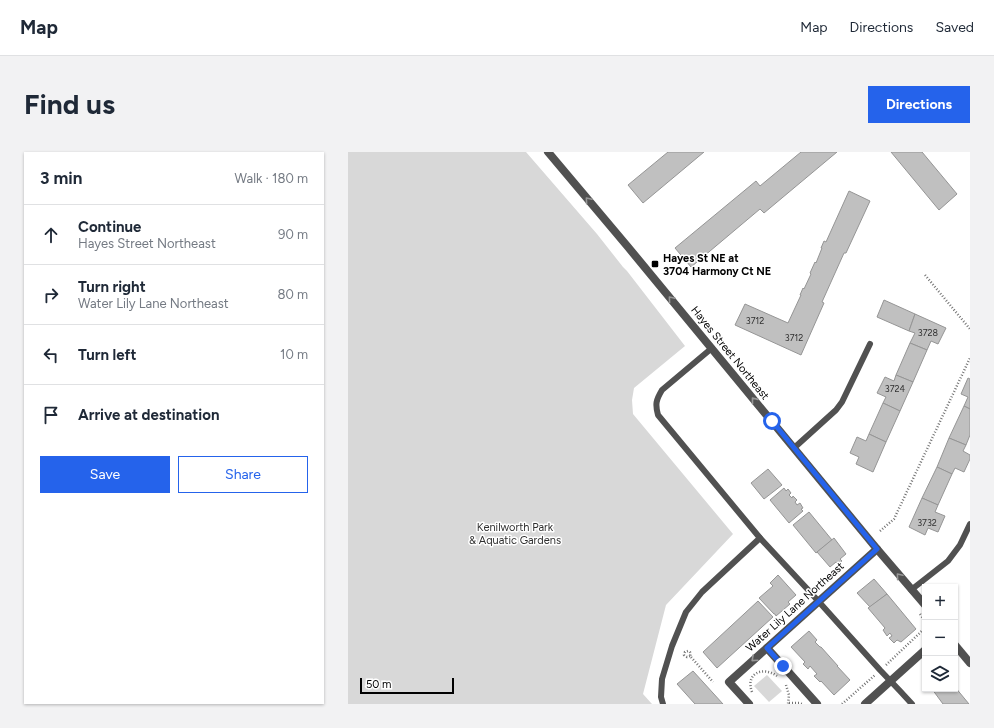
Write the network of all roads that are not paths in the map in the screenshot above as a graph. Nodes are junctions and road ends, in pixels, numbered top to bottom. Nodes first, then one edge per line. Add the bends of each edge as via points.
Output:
1 (548, 152) edge
2 (870, 344) dead end
3 (712, 348) junction
4 (794, 448) junction
5 (970, 524) edge
6 (760, 538) junction
7 (877, 549) junction
8 (912, 590) junction
9 (818, 602) junction
10 (922, 602) edge
11 (767, 648) junction
12 (958, 649) edge
13 (922, 653) edge
14 (970, 663) edge
15 (891, 681) junction
16 (664, 704) edge
17 (749, 704) edge
18 (817, 704) edge
19 (865, 704) edge
20 (912, 704) edge

3 -> 1 street, Hayes Street Northeast
2 - 4 lane via 842,402
4 -> 3 street, Hayes Street Northeast
3 - 6 lane via 662,390 656,409 658,415
4 - 7 street, Hayes Street Northeast
5 - 8 lane via 960,545 948,561
6 - 9 lane
6 - 16 lane via 702,592 686,612 662,680 661,697
8 -> 7 street, Hayes Street Northeast
7 - 9 street, Water Lily Lane Northeast
8 - 10 street, Hayes Street Northeast
9 - 11 street, Water Lily Lane Northeast
9 - 15 lane
11 -> 17 street, Water Lily Lane Northeast via 729,682
11 - 18 street
12 - 14 street
13 - 15 street
15 - 19 street
15 - 20 lane

